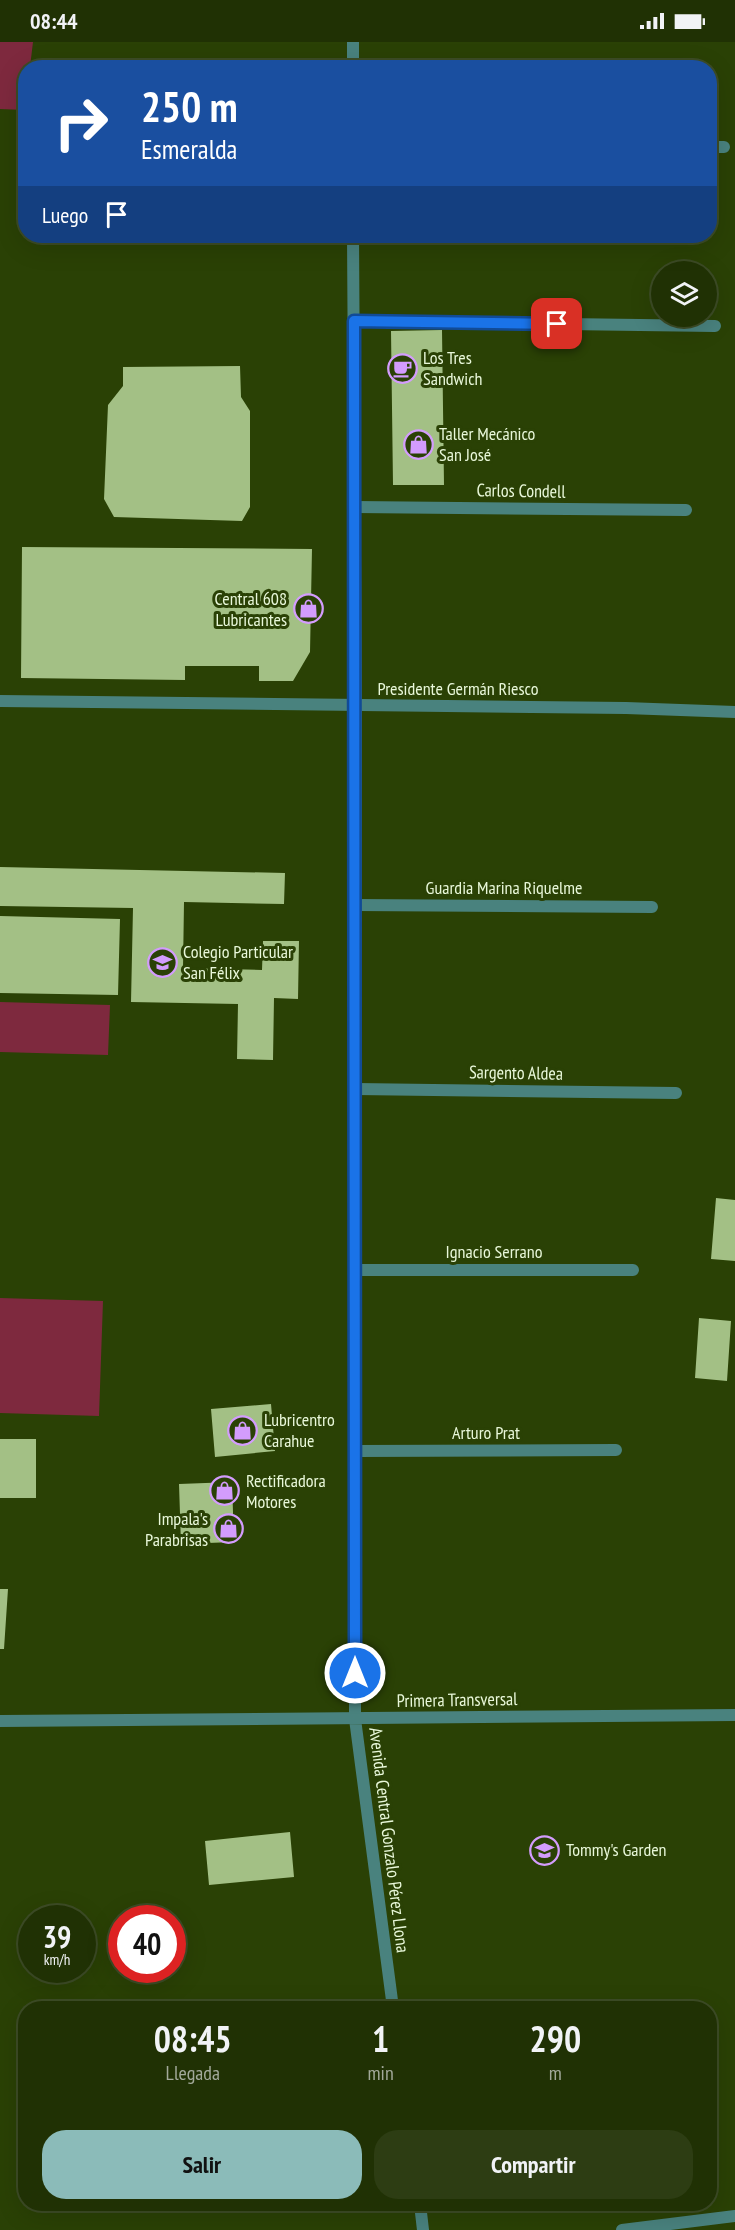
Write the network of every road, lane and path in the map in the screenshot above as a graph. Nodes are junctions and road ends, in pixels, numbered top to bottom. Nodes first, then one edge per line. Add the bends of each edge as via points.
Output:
1 (353, 42) edge
2 (353, 60) edge
3 (717, 147) edge
4 (724, 147) dead end
5 (353, 243) edge
6 (354, 321) junction
7 (651, 325) edge
8 (355, 507) junction
9 (686, 510) dead end
10 (0, 701) edge
11 (356, 707) junction
12 (735, 712) edge
13 (355, 905) junction
14 (652, 907) dead end
15 (356, 1089) junction
16 (676, 1093) dead end
17 (355, 1270) junction
18 (633, 1270) dead end
19 (616, 1450) dead end
20 (355, 1451) junction
21 (735, 1716) edge
22 (355, 1719) junction
23 (0, 1721) edge
24 (392, 2001) edge
25 (421, 2211) edge
26 (735, 2216) edge
27 (423, 2230) edge
28 (621, 2230) edge

1 - 2 street
3 - 4 street
5 - 6 street, Avenida Central Gonzalo Pérez Llona
6 - 7 street
6 - 8 street, Avenida Central Gonzalo Pérez Llona
8 - 9 street, Carlos Condell
8 - 11 street, Avenida Central Gonzalo Pérez Llona
10 - 11 street, Presidente Germán Riesco
11 - 12 street, Presidente Germán Riesco
11 - 13 street, Avenida Central Gonzalo Pérez Llona
13 - 14 street, Guardia Marina Riquelme
13 - 15 street, Avenida Central Gonzalo Pérez Llona
15 - 16 street, Sargento Aldea
15 - 17 street, Avenida Central Gonzalo Pérez Llona
17 - 18 street, Ignacio Serrano
17 - 20 street, Avenida Central Gonzalo Pérez Llona
19 - 20 street, Arturo Prat
20 - 22 street, Avenida Central Gonzalo Pérez Llona
21 - 22 street, Primera Transversal
22 - 23 street, Primera Transversal
22 - 24 street, Avenida Central Gonzalo Pérez Llona
25 - 27 street
26 - 28 street

